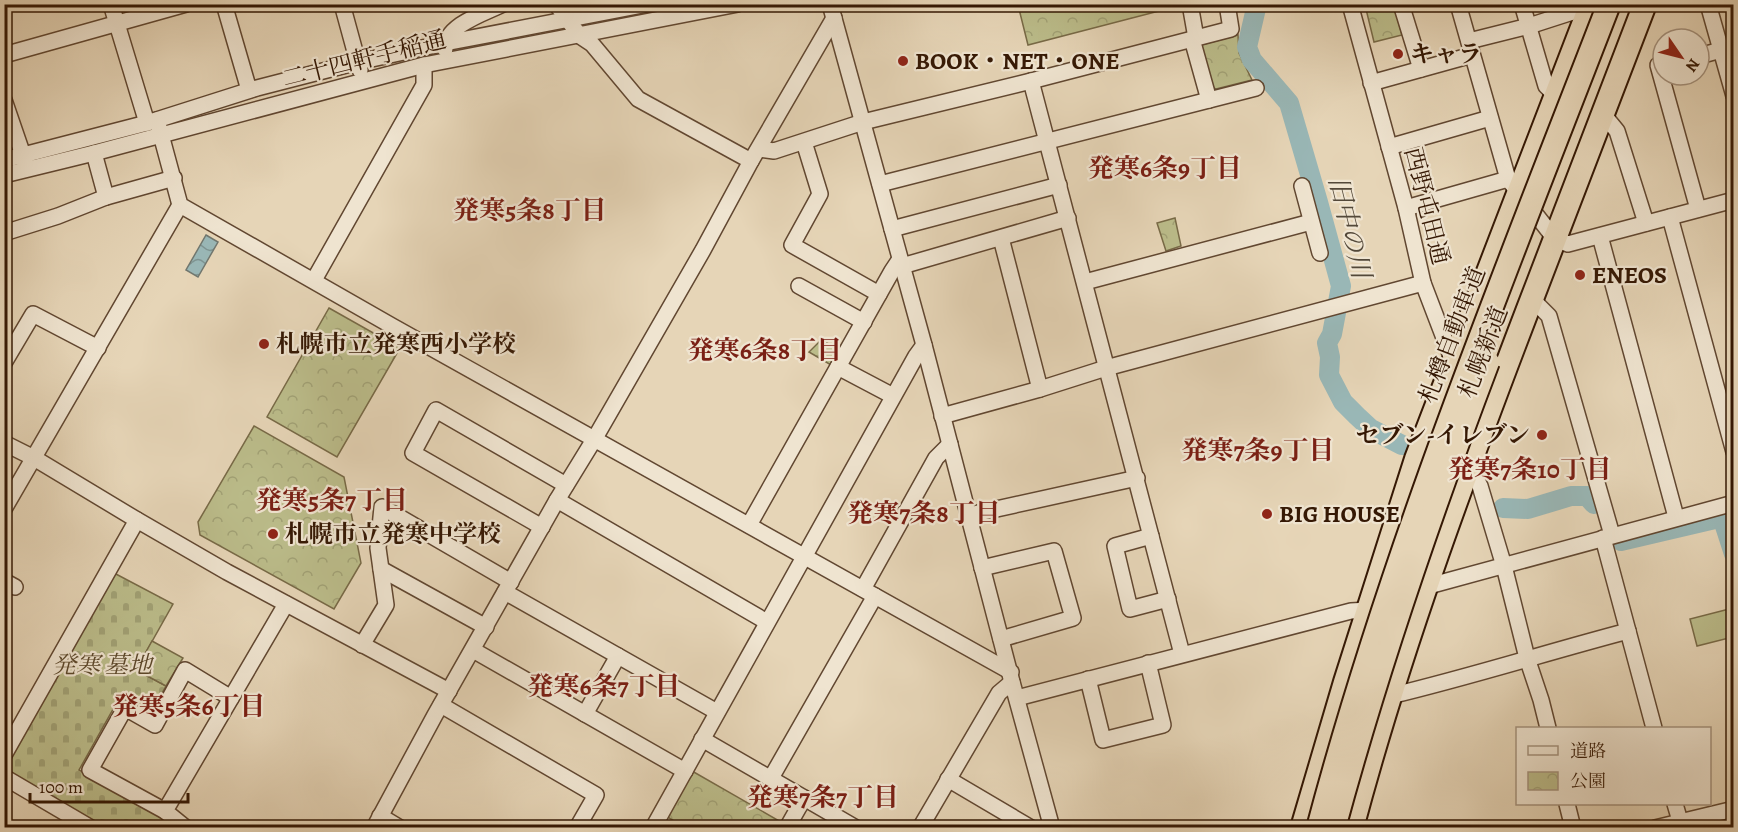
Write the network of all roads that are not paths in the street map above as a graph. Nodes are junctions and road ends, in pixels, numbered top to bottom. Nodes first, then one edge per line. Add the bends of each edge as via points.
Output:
1 (111, 4) edge
2 (186, 4) edge
3 (224, 4) edge
4 (342, 4) edge
5 (503, 4) edge
6 (556, 4) edge
7 (648, 4) edge
8 (738, 4) edge
9 (1190, 4) edge
10 (1227, 4) edge
11 (1350, 4) edge
12 (1401, 4) edge
13 (1458, 4) edge
14 (1522, 4) edge
15 (1625, 4) edge
16 (1645, 4) edge
17 (1708, 4) edge
18 (1595, 5) edge
19 (832, 11) edge
20 (568, 20) junction
21 (116, 25) junction
22 (1529, 26) junction
23 (580, 36) junction
24 (1194, 38) junction
25 (445, 43) junction
26 (1471, 48) junction
27 (1720, 50) junction
28 (1711, 53) edge
29 (4, 55) edge
30 (445, 61) junction
31 (358, 62) junction
32 (424, 65) junction
33 (1421, 69) junction
34 (1031, 81) junction
35 (362, 82) junction
36 (1371, 83) junction
37 (1664, 87) edge
38 (1256, 88) dead end
39 (249, 90) junction
40 (1556, 96) junction
41 (1734, 96) edge
42 (4, 99) edge
43 (1209, 100) junction
44 (1603, 114) junction
45 (1490, 118) junction
46 (152, 121) junction
47 (863, 122) junction
48 (162, 135) junction
49 (1047, 141) junction
50 (804, 142) junction
51 (1389, 147) junction
52 (94, 153) junction
53 (755, 155) junction
54 (4, 160) edge
55 (26, 163) junction
56 (4, 176) edge
57 (174, 178) junction
58 (880, 184) junction
59 (1059, 185) junction
60 (1302, 186) dead end
61 (1514, 186) junction
62 (106, 197) junction
63 (1734, 200) edge
64 (180, 205) junction
65 (1406, 208) junction
66 (1698, 209) junction
67 (1670, 217) junction
68 (1068, 218) junction
69 (1311, 222) junction
70 (1646, 223) junction
71 (892, 229) junction
72 (4, 233) edge
73 (1600, 236) junction
74 (1001, 238) junction
75 (1555, 239) junction
76 (1320, 252) dead end
77 (901, 263) junction
78 (314, 280) junction
79 (1085, 282) junction
80 (1424, 283) junction
81 (799, 286) dead end
82 (879, 294) junction
83 (1532, 299) junction
84 (864, 322) junction
85 (924, 345) junction
86 (98, 348) junction
87 (1454, 362) junction
88 (4, 363) edge
89 (838, 367) junction
90 (1106, 368) junction
91 (1040, 389) junction
92 (893, 396) junction
93 (942, 416) junction
94 (595, 438) junction
95 (4, 443) edge
96 (950, 444) junction
97 (1734, 452) edge
98 (34, 458) junction
99 (1469, 464) junction
100 (1137, 478) junction
101 (566, 485) junction
102 (557, 500) junction
103 (1734, 503) edge
104 (4, 509) edge
105 (969, 515) junction
106 (1676, 518) junction
107 (137, 520) junction
108 (749, 525) junction
109 (542, 527) junction
110 (1151, 536) junction
111 (1608, 537) junction
112 (804, 555) junction
113 (1504, 566) junction
114 (982, 568) junction
115 (381, 569) junction
116 (508, 587) junction
117 (1425, 587) junction
118 (869, 592) junction
119 (1168, 599) junction
120 (286, 604) junction
121 (1368, 610) junction
122 (767, 622) junction
123 (486, 627) junction
124 (1628, 632) junction
125 (1001, 639) junction
126 (362, 645) junction
127 (472, 650) junction
128 (1182, 654) junction
129 (618, 656) junction
130 (1527, 658) junction
131 (1148, 663) junction
132 (1011, 677) junction
133 (1088, 678) junction
134 (1390, 696) junction
135 (231, 698) junction
136 (445, 698) junction
137 (1017, 698) junction
138 (717, 712) junction
139 (585, 714) junction
140 (1548, 727) edge
141 (1653, 727) edge
142 (702, 739) junction
143 (4, 754) edge
144 (685, 771) junction
145 (771, 778) junction
146 (8, 779) edge
147 (948, 779) junction
148 (4, 795) edge
149 (804, 798) junction
150 (1567, 805) edge
151 (1676, 805) edge
152 (1734, 809) edge
153 (165, 811) junction
154 (377, 822) edge
155 (73, 823) edge
156 (1686, 823) edge
157 (854, 827) edge
158 (91, 828) edge
159 (186, 828) edge
160 (400, 828) edge
161 (577, 828) edge
162 (653, 828) edge
163 (787, 828) edge
164 (920, 828) edge
165 (1031, 828) edge
166 (1052, 828) edge
167 (1302, 828) edge
168 (1318, 828) edge
169 (1334, 828) edge
170 (1352, 828) edge
171 (1573, 828) edge
172 (1655, 828) edge

1 - 21 street
2 - 21 street
3 - 39 street
4 - 31 street
5 - 25 street via 457,27
6 - 20 street
7 - 20 street, 二十四軒手稲通
8 - 23 street, 二十四軒手稲通
9 - 24 street
10 - 24 street via 1231,29
11 - 36 street, 西野屯田通
12 - 33 street
13 - 26 street
14 - 22 street
15 - 169 highway, 札樽自動車道, bridge via 1412,568
16 - 44 highway, 札幌新道
17 - 27 street
18 - 22 street
18 - 40 highway, 札幌新道
18 - 168 highway, 札樽自動車道, bridge via 1370,646
19 - 47 street
19 - 53 street
20 - 23 street
20 - 25 street, 二十四軒手稲通
21 - 29 street
21 - 46 street
22 - 26 street
22 - 40 street via 1546,86
23 - 30 street, 二十四軒手稲通
23 - 53 street via 592,44 638,99
24 - 34 street
24 - 43 street
25 - 30 street
25 - 31 street, 二十四軒手稲通
26 - 33 street
26 - 45 street
27 - 28 street
27 - 41 street
30 - 32 street, 二十四軒手稲通
31 - 35 street
31 - 39 street, 二十四軒手稲通
32 - 35 street, 二十四軒手稲通
32 - 78 street via 424,85
33 - 36 street
34 - 47 street
34 - 49 street
35 - 48 street, 二十四軒手稲通
36 - 51 street, 西野屯田通
37 - 66 street
38 - 43 street
39 - 46 street, 二十四軒手稲通
40 - 61 highway, 札幌新道
42 - 55 street
43 - 49 street
44 - 70 street via 1617,130
44 - 75 highway, 札幌新道
45 - 51 street
45 - 61 street
46 - 48 street
46 - 55 street, 二十四軒手稲通
47 - 50 street
47 - 58 street
48 - 52 street, 二十四軒手稲通
48 - 57 street
49 - 58 street
49 - 59 street
50 - 53 street
50 - 82 street via 820,194 792,245
51 - 65 street, 西野屯田通
52 - 55 street, 二十四軒手稲通
52 - 62 street
53 - 94 street
54 - 55 street, 二十四軒手稲通
55 - 56 street, 二十四軒手稲通
57 - 62 street
57 - 64 street
58 - 71 street
59 - 68 street
59 - 71 street
60 - 69 street
61 - 65 street
61 - 75 street
61 - 87 highway, 札幌新道
62 - 72 street
63 - 66 street
64 - 78 street
64 - 86 street
65 - 80 street, 西野屯田通
66 - 67 street
67 - 70 street
67 - 97 street
68 - 74 street
68 - 79 street
69 - 76 street
69 - 79 street
70 - 73 street
71 - 77 street
73 - 75 street via 1568,244
73 - 106 street
74 - 77 street
74 - 91 street
75 - 83 highway, 札幌新道
77 - 82 street
77 - 85 street
78 - 94 street
79 - 90 street
80 - 87 street, 西野屯田通
80 - 90 street
81 - 84 street
82 - 84 street
83 - 99 highway, 札幌新道
83 - 111 street via 1549,316
84 - 89 street
85 - 92 street
85 - 93 street
86 - 88 street via 33,314
86 - 98 street
87 - 99 street, 西野屯田通
87 - 121 highway, 札幌新道 via 1416,459
89 - 92 street
89 - 108 street
90 - 91 street
90 - 100 street
91 - 93 street
92 - 112 street
93 - 96 street
94 - 101 street
94 - 108 street
95 - 98 street
96 - 105 street
96 - 118 street via 936,458
98 - 104 street
98 - 107 street
99 - 113 street, 西野屯田通 via 1480,486
99 - 117 highway, 札幌新道
100 - 105 street
100 - 110 street
101 - 102 street
101 - 109 street via 436,410 413,453
102 - 109 street
102 - 122 street
103 - 106 street
105 - 114 street
106 - 111 street
107 - 120 street
107 - 143 street
108 - 112 street
109 - 116 street
110 - 119 street
110 - 119 street via 1115,546 1130,609
111 - 113 street
111 - 124 street
112 - 118 street
112 - 122 street
113 - 117 street
113 - 130 street, 西野屯田通
114 - 125 street
114 - 125 street via 1054,551 1073,618
115 - 116 street via 378,548 382,507
115 - 123 street
115 - 126 street via 386,605
116 - 123 street
116 - 129 street
117 - 134 highway, 札幌新道
118 - 132 street
118 - 145 street
119 - 128 street
120 - 126 street
120 - 135 street
121 - 128 street
121 - 167 highway, 札幌新道
122 - 138 street
123 - 127 street
124 - 130 street
124 - 141 street
125 - 132 street
126 - 136 street
127 - 136 street
127 - 139 street
128 - 131 street
129 - 138 street
129 - 139 street
130 - 134 street
130 - 140 street, 西野屯田通
131 - 133 street
131 - 133 street via 1163,725 1103,740
132 - 137 street
132 - 147 street
133 - 137 street
134 - 170 highway, 札幌新道
135 - 153 street
135 - 153 street via 185,670 155,725 124,708 90,770
136 - 154 street
136 - 161 street via 596,795
137 - 166 street
138 - 142 street
139 - 144 street
142 - 144 street
142 - 145 street
144 - 162 street
145 - 149 street
146 - 148 street
146 - 155 street
147 - 164 street
147 - 165 street
149 - 157 street
149 - 163 street
150 - 171 street
151 - 156 street
152 - 156 street
153 - 159 street
154 - 160 street
155 - 158 street
156 - 172 street

